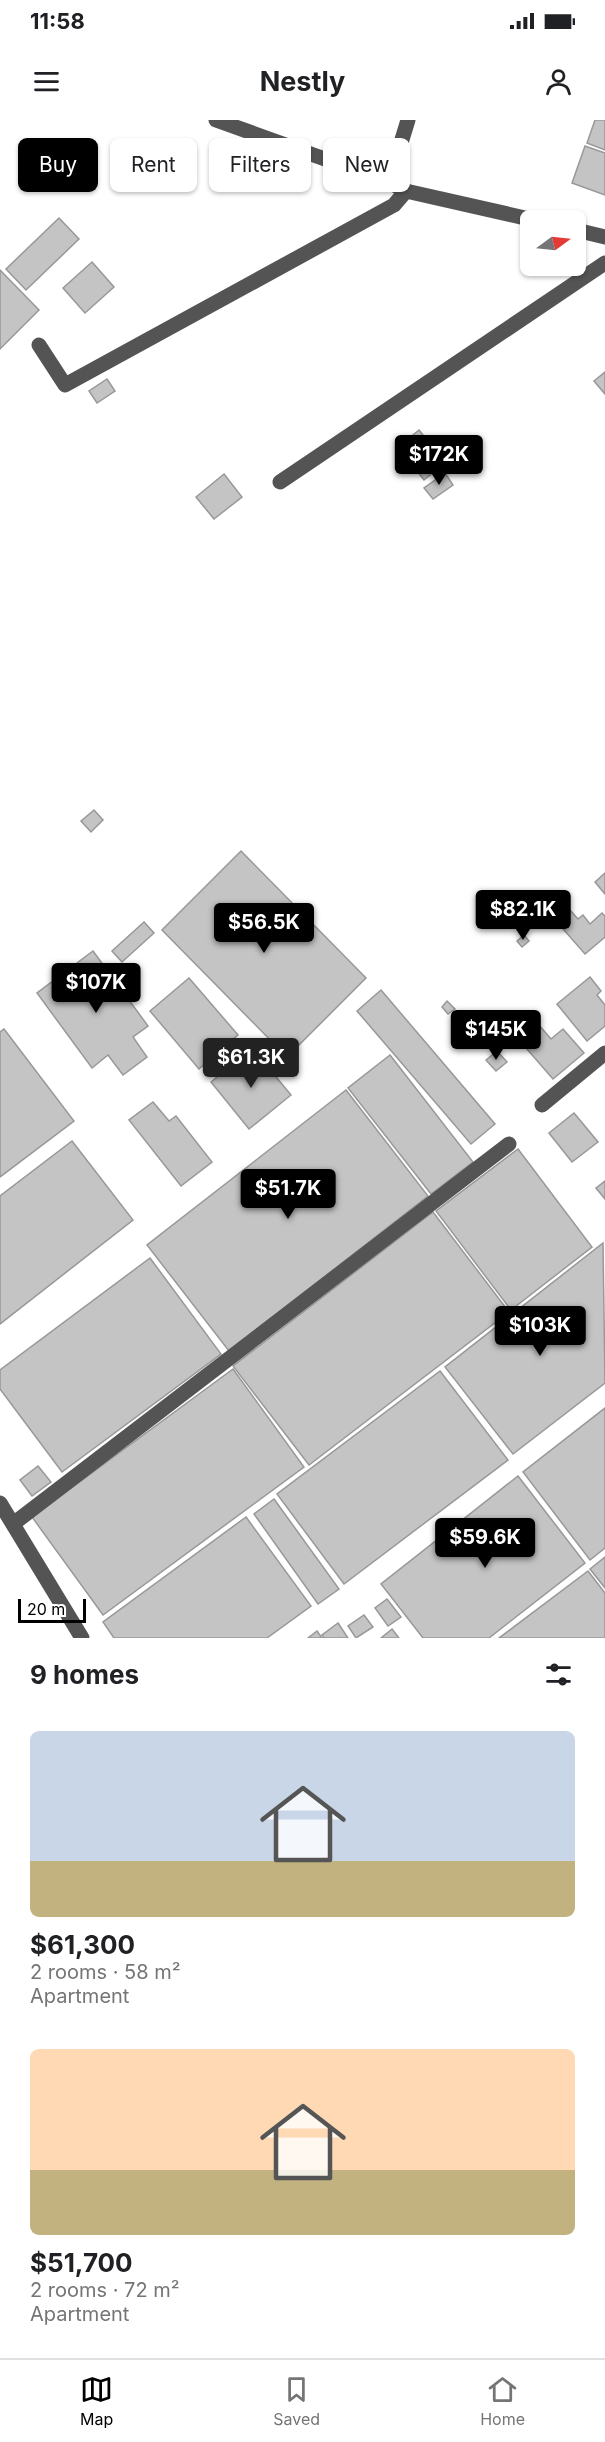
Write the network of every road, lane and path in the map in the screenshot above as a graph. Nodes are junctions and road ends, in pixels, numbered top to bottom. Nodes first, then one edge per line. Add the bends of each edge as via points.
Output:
1 (216, 120) edge
2 (408, 120) edge
3 (402, 138) edge
4 (323, 158) edge
5 (405, 192) edge
6 (410, 192) edge
7 (520, 217) edge
8 (586, 232) edge
9 (605, 237) edge
10 (605, 263) edge
11 (39, 345) dead end
12 (280, 482) dead end
13 (605, 1053) edge
14 (542, 1105) dead end
15 (509, 1144) dead end
16 (0, 1503) edge
17 (13, 1524) junction
18 (82, 1638) edge

1 - 4 street
2 - 3 street
5 - 11 street via 394,205 65,385
6 - 7 street
8 - 9 street
10 - 12 street
13 - 14 street
15 - 17 street
16 - 17 street
17 - 18 street

